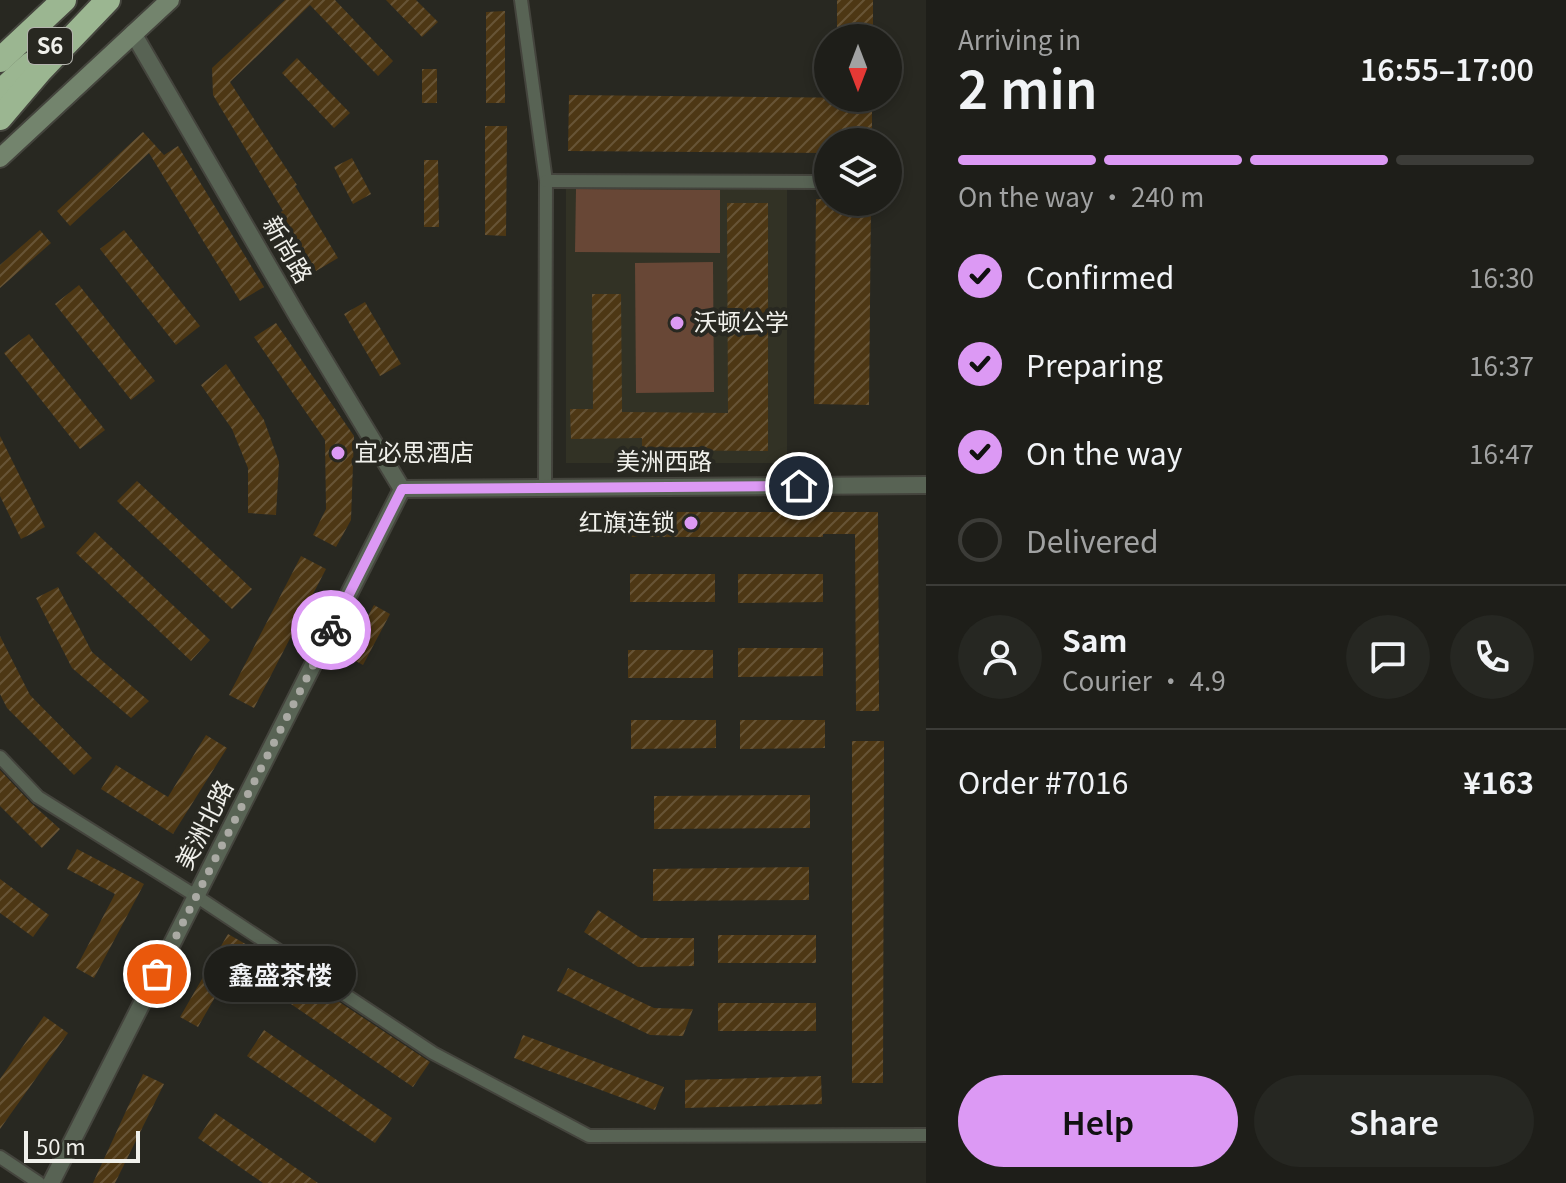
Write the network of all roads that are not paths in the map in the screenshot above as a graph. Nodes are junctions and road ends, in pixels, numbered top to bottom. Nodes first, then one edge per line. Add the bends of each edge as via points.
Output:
1 (64, 0) edge
2 (101, 0) edge
3 (108, 0) edge
4 (170, 0) edge
5 (521, 0) edge
6 (133, 33) junction
7 (2, 58) edge
8 (0, 92) edge
9 (0, 118) edge
10 (0, 158) edge
11 (546, 181) junction
12 (814, 182) edge
13 (926, 485) edge
14 (545, 487) junction
15 (402, 489) junction
16 (0, 757) edge
17 (196, 896) junction
18 (926, 1135) edge
19 (0, 1157) edge
20 (39, 1183) edge
21 (51, 1183) edge

1 - 7 highway, S6
2 - 8 highway, S6
3 - 9 highway
4 - 6 main road
5 - 11 street
6 - 10 main road
6 - 15 street, 新尚路
11 - 12 street
11 - 14 street
13 - 14 street, 美洲西路
14 - 15 street, 美洲西路
15 - 17 street, 美洲北路
16 - 17 street via 38,797
17 - 18 street via 433,1053 589,1136
17 - 21 street, 美洲北路
19 - 20 street

